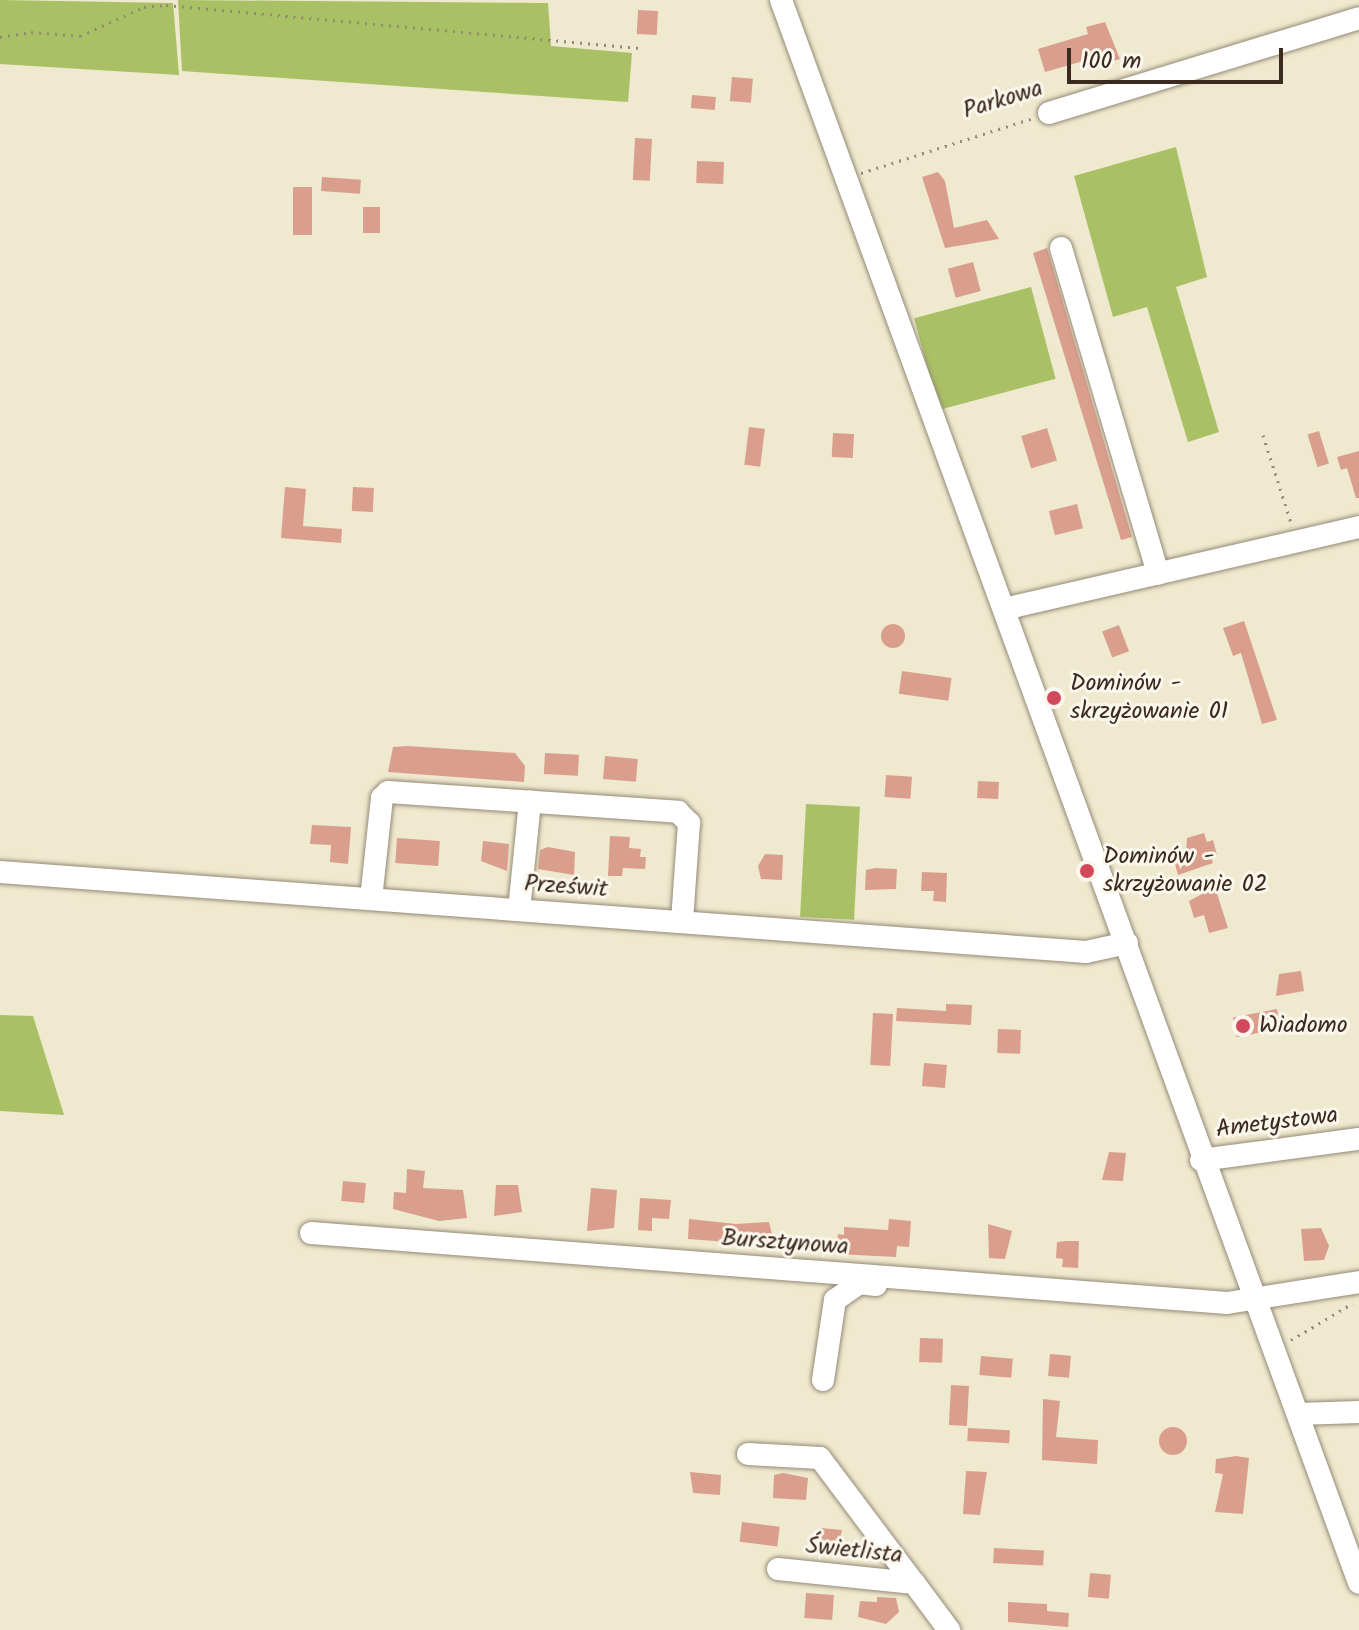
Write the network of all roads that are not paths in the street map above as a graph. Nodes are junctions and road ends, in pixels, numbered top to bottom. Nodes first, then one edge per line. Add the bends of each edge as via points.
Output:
1 (781, 0) edge
2 (1359, 18) edge
3 (1049, 113) road end
4 (1061, 248) dead end
5 (1359, 527) edge
6 (1158, 574) junction
7 (1004, 609) junction
8 (530, 802) junction
9 (0, 872) edge
10 (371, 899) junction
11 (519, 910) junction
12 (682, 921) junction
13 (1127, 943) junction
14 (1359, 1139) edge
15 (1201, 1160) junction
16 (311, 1233) dead end
17 (1359, 1282) edge
18 (1256, 1303) junction
19 (823, 1380) dead end
20 (1359, 1412) edge
21 (1298, 1414) junction
22 (748, 1454) dead end
23 (778, 1569) dead end
24 (1357, 1573) edge
25 (914, 1583) junction
26 (949, 1630) edge

1 - 7 street
2 - 3 street, Parkowa
4 - 6 street
5 - 6 street
6 - 7 street
7 - 13 street
8 - 10 street via 384,795
8 - 11 street
8 - 12 street via 683,814 689,823
9 - 10 street, Prześwit
10 - 11 street, Prześwit
11 - 12 street, Prześwit
12 - 13 street, Prześwit via 1086,952
13 - 15 street
14 - 15 street, Ametystowa
15 - 18 street
16 - 18 street, Bursztynowa
17 - 18 street
18 - 19 street via 859,1283 835,1300
18 - 21 street
20 - 21 street
21 - 24 street
22 - 25 street via 820,1458
23 - 25 street, Świetlista
25 - 26 street, Świetlista

